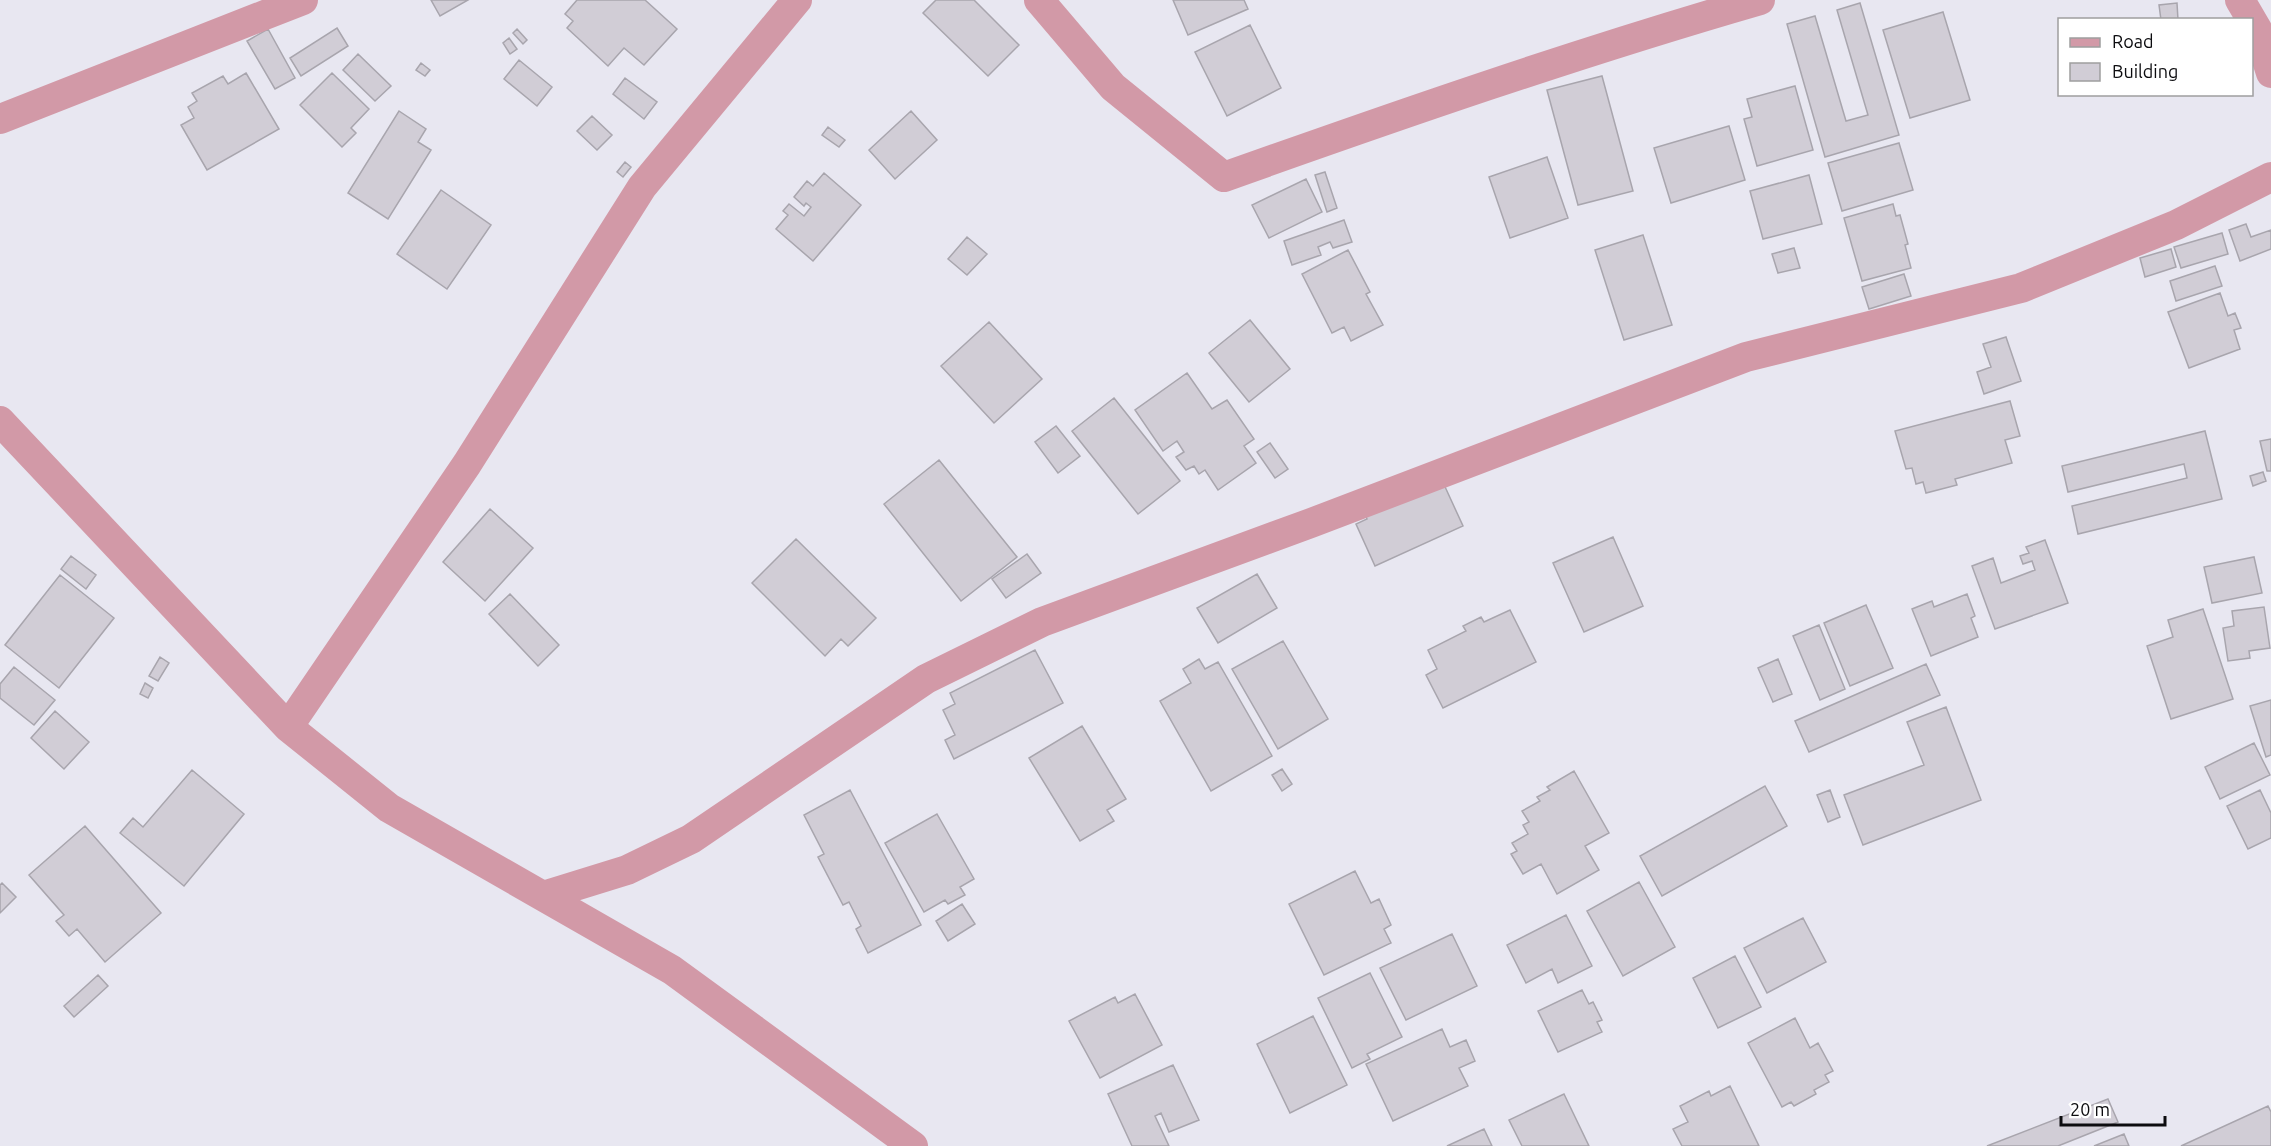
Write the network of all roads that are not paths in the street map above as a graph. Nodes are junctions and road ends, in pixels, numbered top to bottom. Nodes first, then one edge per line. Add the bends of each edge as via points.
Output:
1 (303, 0) edge
2 (797, 0) edge
3 (1039, 0) edge
4 (1760, 0) edge
5 (2240, 0) edge
6 (2251, 18) edge
7 (2253, 22) edge
8 (2271, 73) edge
9 (0, 119) edge
10 (2271, 177) edge
11 (0, 421) edge
12 (288, 727) junction
13 (543, 896) junction
14 (913, 1146) edge

1 - 9 street
2 - 12 street via 642,188 467,464
3 - 4 street via 1113,87 1224,177
5 - 6 street
7 - 8 street
10 - 13 street via 2176,225 2021,288 1746,357 1042,622 926,679 691,839 627,870
11 - 12 street
12 - 13 street via 388,808
13 - 14 street via 672,970

